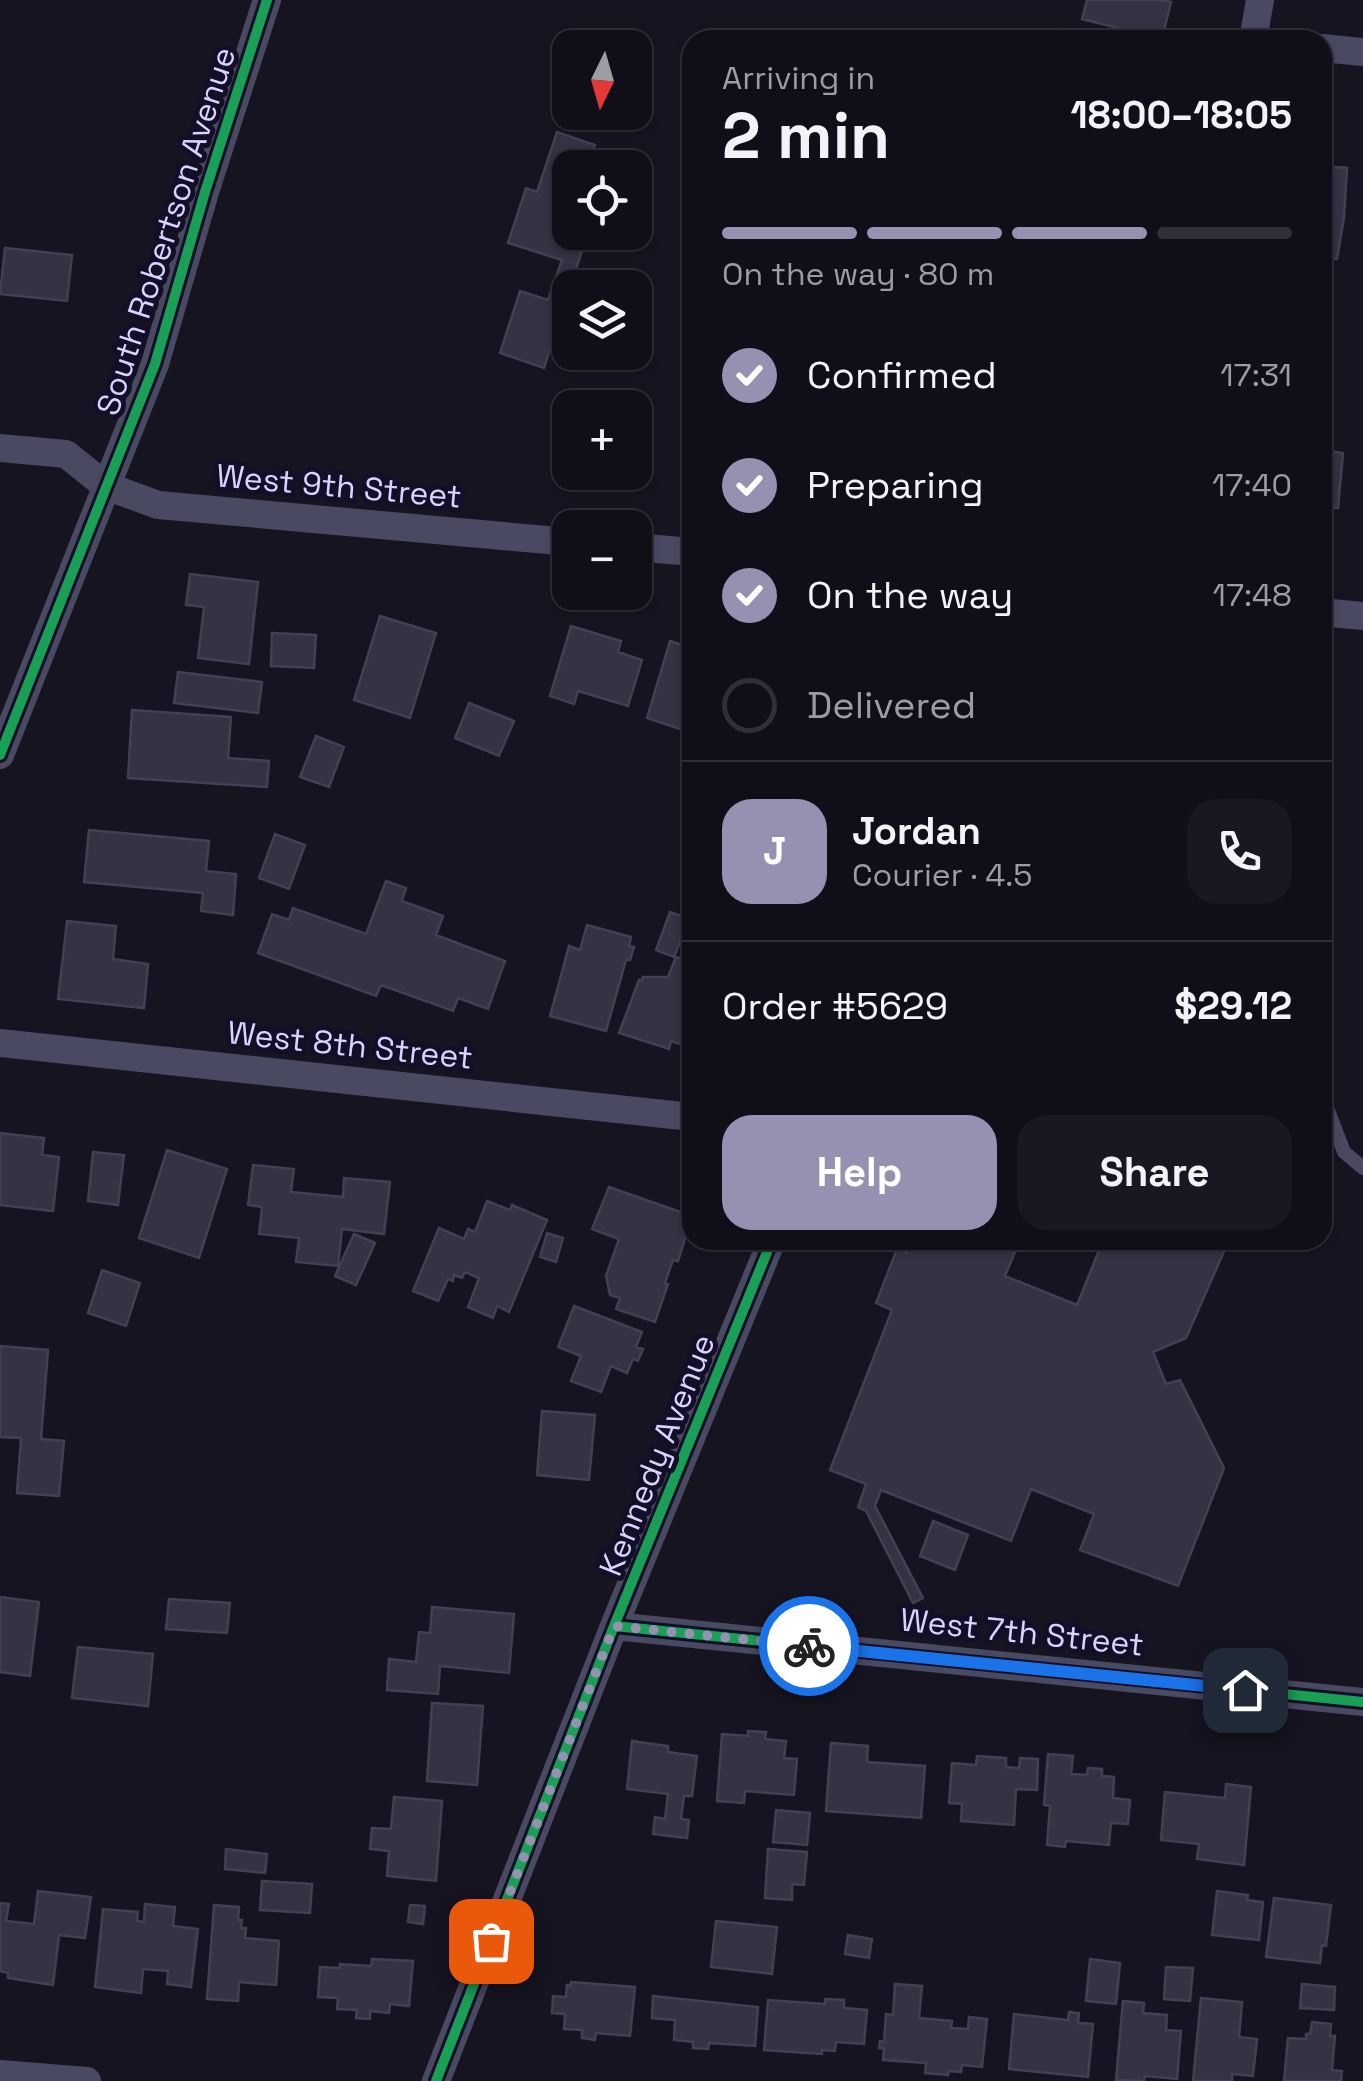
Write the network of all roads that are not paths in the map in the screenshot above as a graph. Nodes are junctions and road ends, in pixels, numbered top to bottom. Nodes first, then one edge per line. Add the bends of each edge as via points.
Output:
1 (267, 0) edge
2 (1260, 0) edge
3 (1255, 30) edge
4 (1332, 49) edge
5 (1363, 52) edge
6 (0, 448) edge
7 (106, 486) junction
8 (552, 540) edge
9 (652, 549) edge
10 (682, 551) edge
11 (1332, 613) edge
12 (1363, 616) edge
13 (0, 755) edge
14 (0, 1042) edge
15 (682, 1116) edge
16 (1332, 1121) edge
17 (1363, 1168) edge
18 (768, 1250) edge
19 (614, 1626) junction
20 (1363, 1702) edge
21 (0, 2074) edge
22 (87, 2081) edge
23 (436, 2081) edge

1 - 7 street, South Robertson Avenue via 156,364
2 - 3 street
4 - 5 street
6 - 7 street, West 9th Street via 66,454
7 - 8 street, West 9th Street via 158,505
7 - 13 street, South Robertson Avenue
9 - 10 street
11 - 12 street
14 - 15 street, West 8th Street
16 - 17 lane via 1344,1152
18 - 19 street, Kennedy Avenue
19 - 20 street, West 7th Street
19 - 23 street, Kennedy Avenue
21 - 22 street

